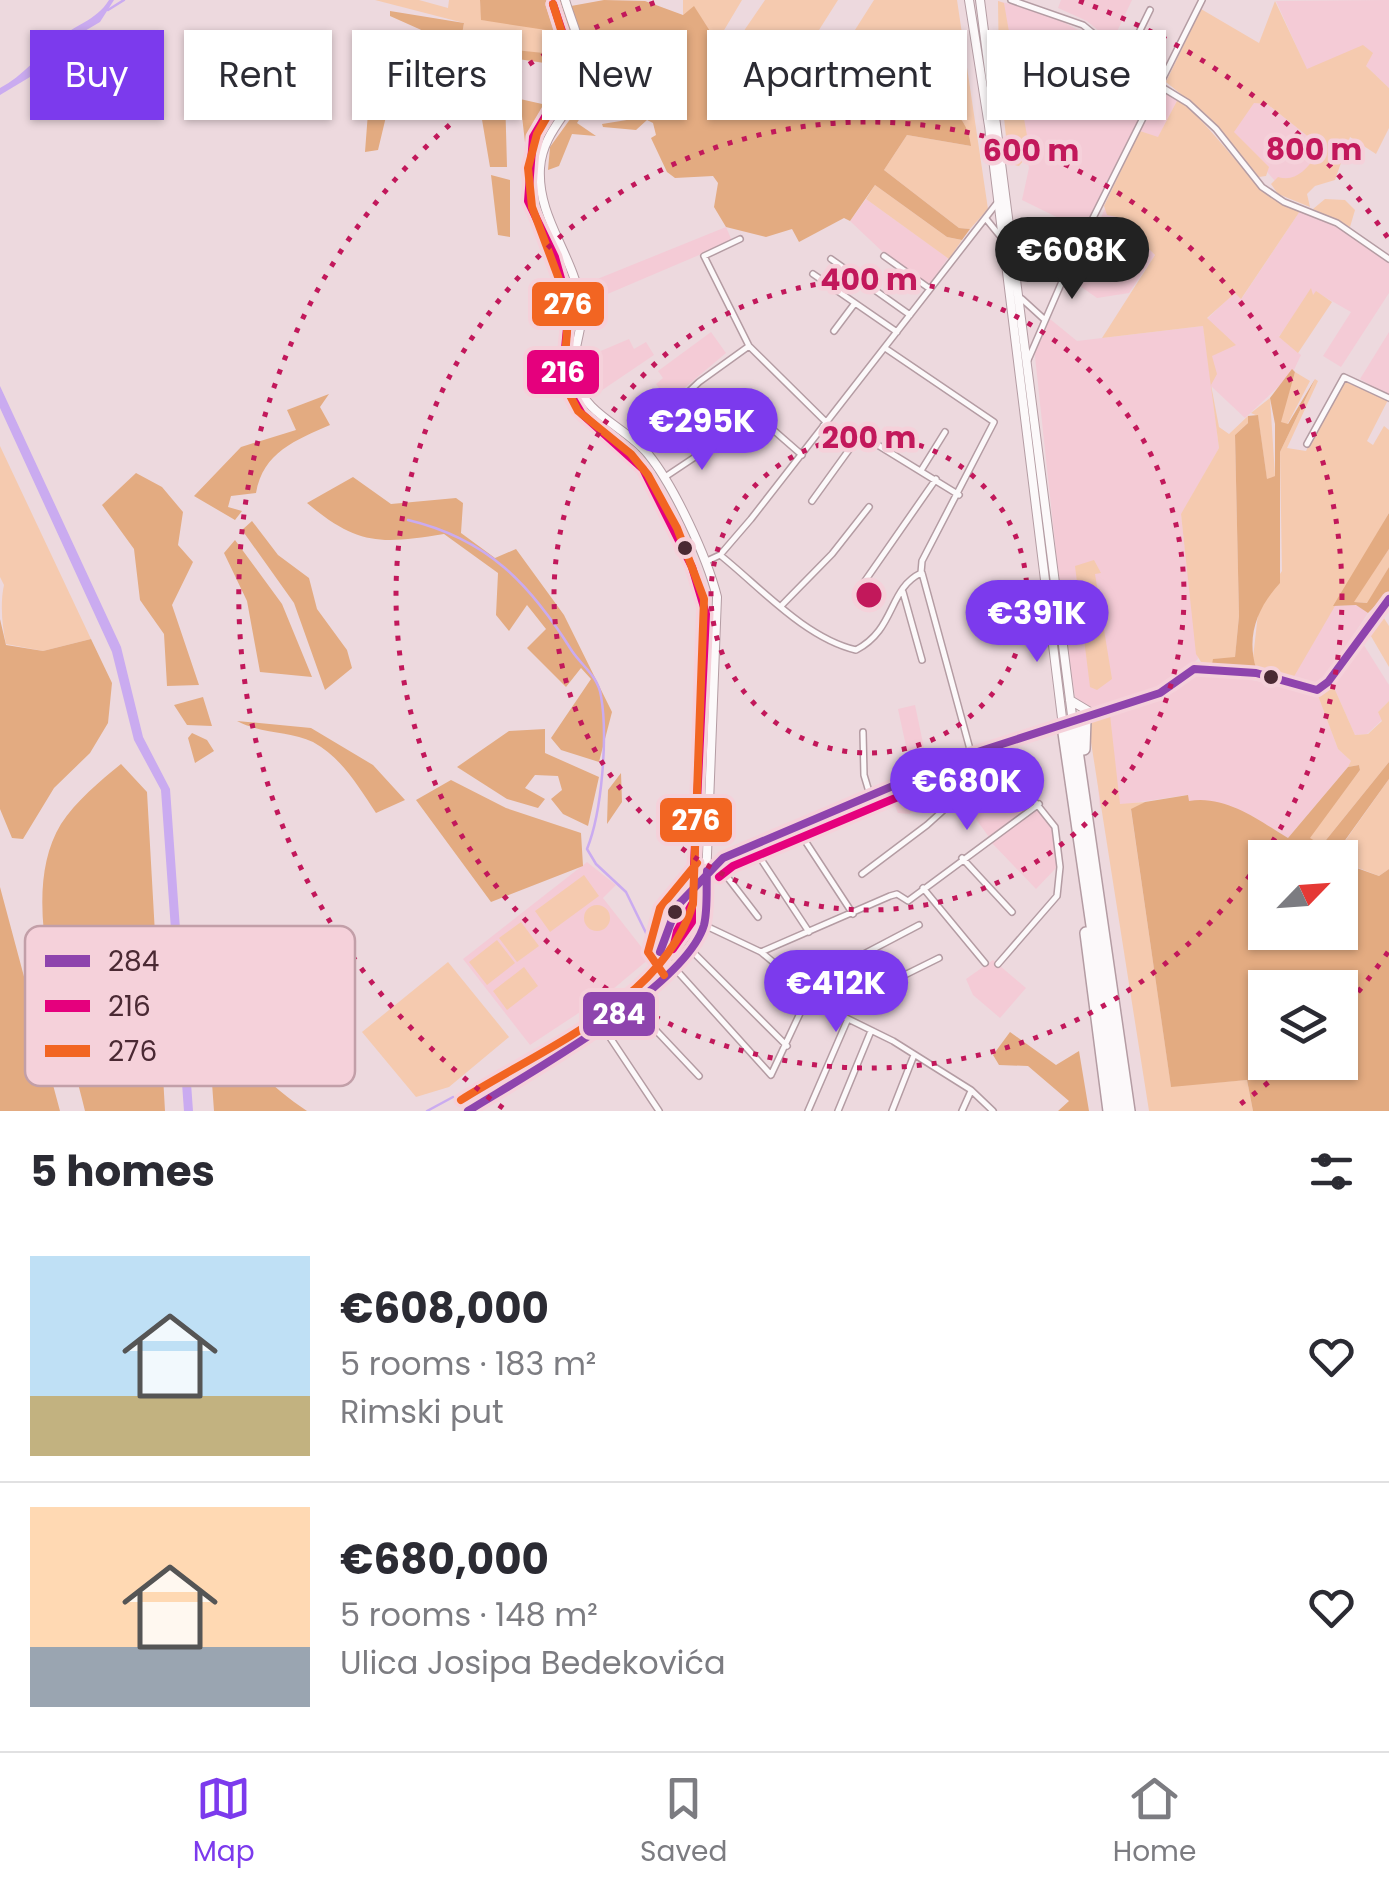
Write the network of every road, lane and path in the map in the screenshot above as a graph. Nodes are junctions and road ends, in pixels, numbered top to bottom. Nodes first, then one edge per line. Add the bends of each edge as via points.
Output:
1 (565, 0) edge
2 (969, 0) edge
3 (980, 0) edge
4 (1011, 0) edge
5 (1202, 0) edge
6 (1150, 10) dead end
7 (1089, 30) edge
8 (1140, 30) edge
9 (1166, 77) edge
10 (1166, 89) edge
11 (1145, 120) edge
12 (998, 199) junction
13 (986, 220) junction
14 (740, 240) dead end
15 (1004, 243) junction
16 (884, 256) dead end
17 (831, 259) dead end
18 (1389, 259) edge
19 (813, 274) dead end
20 (930, 289) junction
21 (1022, 300) junction
22 (854, 303) junction
23 (910, 315) junction
24 (1046, 320) junction
25 (834, 330) dead end
26 (897, 332) junction
27 (748, 346) junction
28 (884, 348) junction
29 (1028, 360) junction
30 (1389, 398) edge
31 (756, 414) dead end
32 (824, 424) junction
33 (946, 432) dead end
34 (860, 436) junction
35 (722, 439) dead end
36 (636, 441) junction
37 (1307, 444) dead end
38 (802, 455) junction
39 (922, 469) junction
40 (662, 478) junction
41 (936, 479) junction
42 (959, 494) junction
43 (812, 501) dead end
44 (869, 506) dead end
45 (720, 555) junction
46 (704, 562) junction
47 (922, 573) junction
48 (860, 588) dead end
49 (902, 589) junction
50 (1389, 599) edge
51 (781, 606) junction
52 (922, 660) dead end
53 (1070, 700) junction
54 (1079, 721) junction
55 (863, 732) dead end
56 (992, 747) junction
57 (971, 754) junction
58 (1000, 760) junction
59 (870, 795) junction
60 (1038, 804) junction
61 (796, 827) junction
62 (751, 844) junction
63 (962, 858) junction
64 (716, 863) junction
65 (708, 870) junction
66 (862, 874) dead end
67 (1085, 880) junction
68 (923, 888) junction
69 (1012, 912) dead end
70 (853, 914) junction
71 (758, 917) dead end
72 (704, 925) junction
73 (919, 925) dead end
74 (809, 932) junction
75 (690, 950) junction
76 (760, 952) junction
77 (939, 958) dead end
78 (984, 963) dead end
79 (998, 964) dead end
80 (673, 966) junction
81 (803, 986) junction
82 (810, 992) junction
83 (632, 1005) junction
84 (832, 1011) junction
85 (847, 1021) junction
86 (603, 1027) junction
87 (871, 1032) junction
88 (787, 1046) junction
89 (914, 1055) junction
90 (699, 1076) dead end
91 (972, 1090) junction
92 (468, 1111) edge
93 (660, 1111) edge
94 (808, 1111) edge
95 (838, 1111) edge
96 (892, 1111) edge
97 (962, 1111) edge
98 (992, 1111) edge
99 (1109, 1111) edge
100 (1119, 1111) edge
101 (1129, 1111) edge

1 - 36 main road via 582,78 547,135 540,198 580,298 578,387 591,406
2 - 12 main road
3 - 21 main road
4 - 7 street
5 - 9 street
6 - 8 street
10 - 18 street via 1216,129 1262,187 1337,223
11 - 24 street
12 - 13 street
12 - 15 main road
13 - 15 street
13 - 20 street
14 - 27 street via 704,256
15 - 54 main road
16 - 20 street
17 - 23 street
19 - 22 street
20 - 23 street
21 - 24 street
21 - 29 main road
22 - 25 street
22 - 26 street
23 - 26 street
24 - 29 street
26 - 28 street
27 - 32 street
27 - 36 street
28 - 32 street
28 - 42 street via 994,422
29 - 53 main road
30 - 37 street via 1344,377
31 - 38 street
32 - 34 street
32 - 38 street
33 - 39 street
34 - 39 street
34 - 43 street
35 - 40 street
36 - 40 main road
38 - 45 street
39 - 41 street
40 - 46 main road
41 - 42 street
41 - 48 street
42 - 47 street via 922,561
44 - 51 street
45 - 46 street
45 - 51 street
46 - 65 main road via 719,623
47 - 49 street
47 - 57 street
49 - 51 street via 882,631 856,650
49 - 52 street
50 - 54 main road via 1316,690 1256,673 1194,669 1168,690
53 - 54 main road
53 - 54 main road
54 - 56 main road
54 - 67 highway
54 - 101 highway via 1081,778
55 - 59 street
56 - 57 main road
56 - 58 street
57 - 59 main road
58 - 60 street
58 - 66 street
59 - 61 main road
60 - 63 street
60 - 79 street via 1057,834 1059,892
61 - 62 main road
61 - 70 street
62 - 64 main road
62 - 74 street
63 - 68 street
63 - 69 street
64 - 65 main road
64 - 71 street
65 - 72 main road
65 - 80 street via 671,914 660,952
67 - 99 highway via 1087,948
67 - 100 highway
68 - 70 street via 908,900 897,894
68 - 78 street
70 - 74 street
72 - 75 main road
72 - 76 street
73 - 81 street
74 - 76 street
75 - 80 main road
75 - 88 street
76 - 81 street
77 - 84 street
80 - 83 main road
80 - 88 street via 771,1076
81 - 82 street
82 - 84 street
82 - 88 street
83 - 86 main road
83 - 90 street
84 - 85 street
85 - 87 street
85 - 94 street
86 - 92 main road
86 - 93 street
87 - 89 street
87 - 95 street
89 - 91 street
89 - 96 street
91 - 97 street
91 - 98 street

